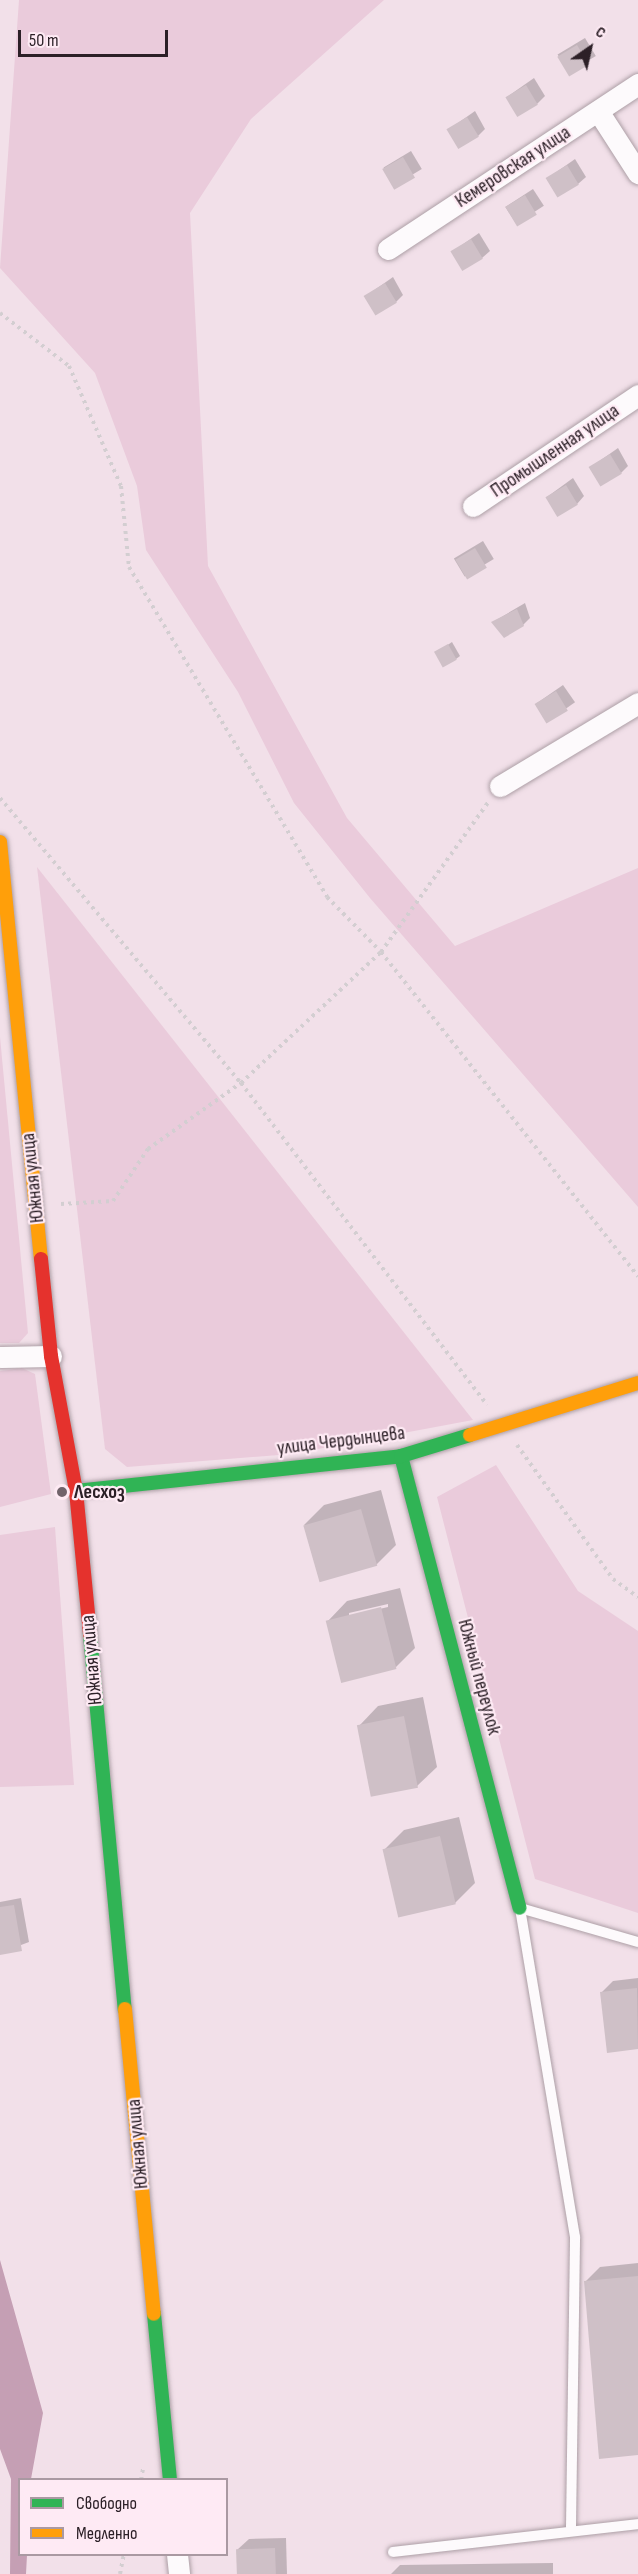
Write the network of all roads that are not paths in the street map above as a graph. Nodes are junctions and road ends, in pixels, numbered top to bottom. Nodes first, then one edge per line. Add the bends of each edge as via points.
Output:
1 (638, 84) edge
2 (598, 111) junction
3 (638, 173) edge
4 (388, 249) dead end
5 (638, 395) edge
6 (473, 506) dead end
7 (638, 703) edge
8 (500, 786) road end
9 (0, 842) edge
10 (51, 1356) junction
11 (0, 1357) edge
12 (638, 1383) edge
13 (401, 1456) junction
14 (76, 1491) junction
15 (520, 1908) junction
16 (638, 1942) edge
17 (170, 2478) edge
18 (638, 2524) edge
19 (571, 2528) junction
20 (393, 2552) dead end
21 (177, 2556) edge
22 (179, 2574) edge

1 - 2 street, Кемеровская улица
2 - 3 street
2 - 4 street, Кемеровская улица
5 - 6 street, Промышленная улица
7 - 8 street
9 - 10 street, Южная улица
10 - 11 street
10 - 14 street, Южная улица
12 - 13 street, улица Чердынцева
13 - 14 street, улица Чердынцева
13 - 15 street, Южный переулок
14 - 17 street, Южная улица
15 - 16 lane
15 - 19 lane via 575,2237
18 - 19 lane
19 - 20 lane
21 - 22 street

